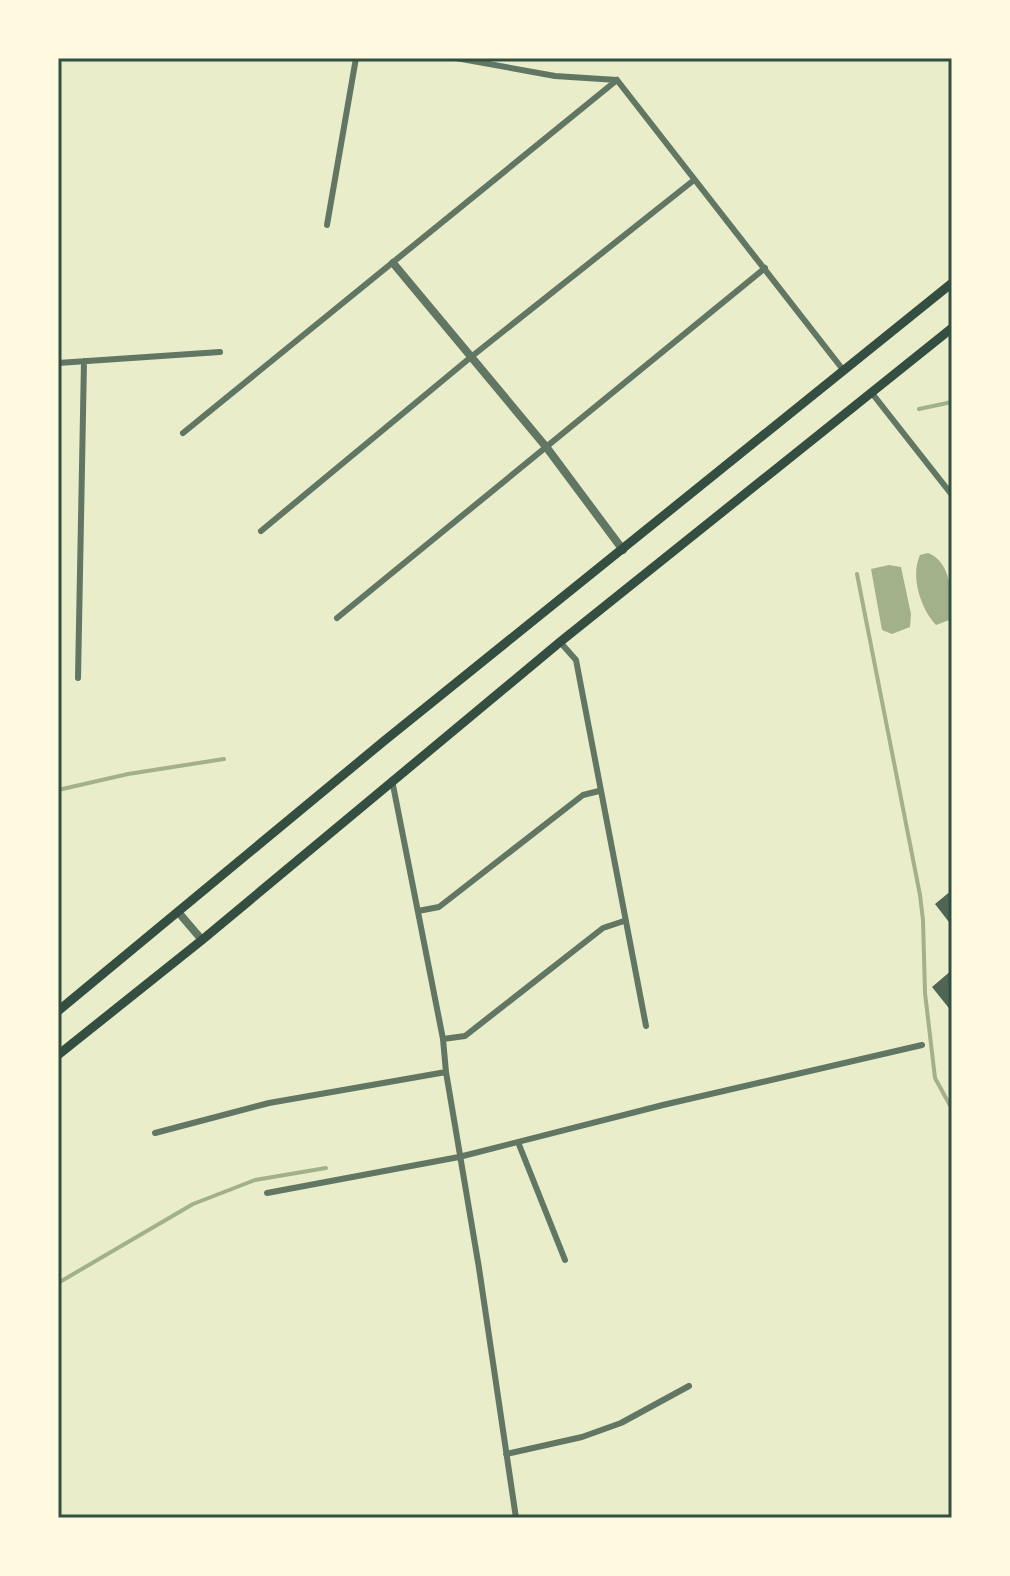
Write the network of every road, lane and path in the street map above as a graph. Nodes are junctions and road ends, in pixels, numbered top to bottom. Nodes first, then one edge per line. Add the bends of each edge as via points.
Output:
1 (356, 58) edge
2 (456, 58) edge
3 (617, 80) junction
4 (694, 180) junction
5 (327, 225) dead end
6 (393, 263) junction
7 (765, 268) junction
8 (952, 283) edge
9 (952, 328) edge
10 (220, 352) dead end
11 (471, 357) junction
12 (84, 361) junction
13 (58, 363) edge
14 (844, 371) junction
15 (871, 392) junction
16 (183, 433) dead end
17 (547, 448) junction
18 (952, 495) edge
19 (261, 531) dead end
20 (623, 550) junction
21 (337, 618) dead end
22 (560, 642) junction
23 (78, 678) dead end
24 (392, 780) junction
25 (599, 791) junction
26 (418, 911) junction
27 (179, 913) junction
28 (624, 921) junction
29 (202, 940) junction
30 (58, 1011) edge
31 (646, 1026) dead end
32 (443, 1039) junction
33 (922, 1045) dead end
34 (58, 1055) edge
35 (446, 1072) junction
36 (155, 1133) dead end
37 (518, 1142) junction
38 (459, 1157) junction
39 (267, 1193) dead end
40 (565, 1260) dead end
41 (689, 1386) dead end
42 (506, 1454) junction
43 (516, 1518) edge

1 - 5 street
2 - 3 street via 555,76
3 - 4 street
3 - 6 street
4 - 7 street
4 - 11 street
6 - 11 street
6 - 16 street
7 - 14 street
7 - 17 street
8 - 14 main road
9 - 15 main road
10 - 12 street
11 - 17 street
11 - 19 street
12 - 13 street
12 - 23 street
14 - 20 main road
15 - 18 street
15 - 22 main road
17 - 20 street
17 - 21 street
20 - 27 main road
22 - 24 main road
22 - 25 street via 576,660
24 - 26 street
24 - 29 main road
25 - 26 street via 583,795 439,907
25 - 28 street
26 - 32 street
27 - 29 street
27 - 30 main road
28 - 31 street
28 - 32 street via 603,928 465,1036
29 - 34 main road
32 - 35 street
33 - 37 street
35 - 36 street via 269,1103
35 - 38 street
37 - 38 street
37 - 40 street
38 - 39 street
38 - 42 street
41 - 42 street via 621,1423
42 - 43 street

